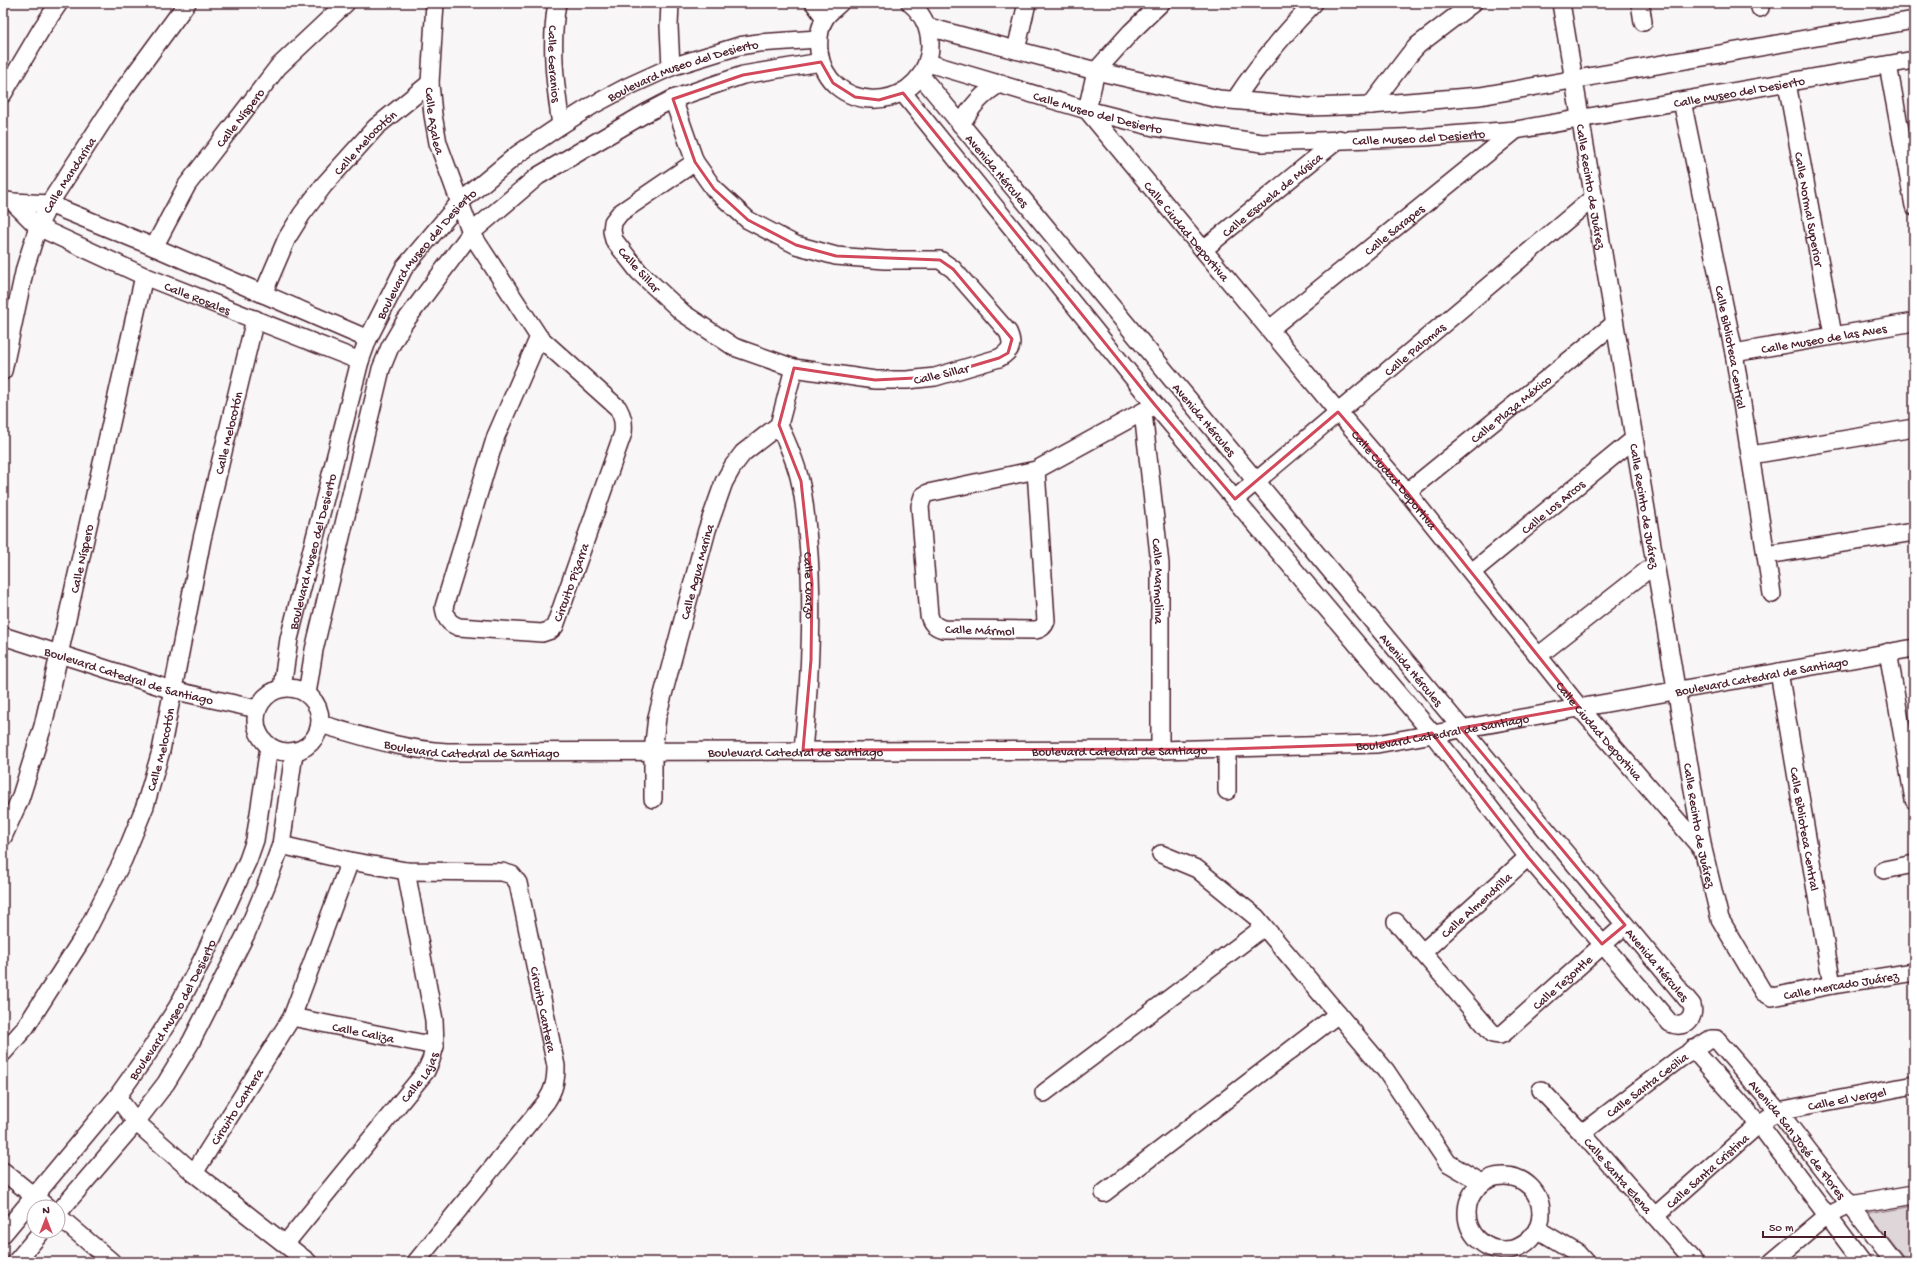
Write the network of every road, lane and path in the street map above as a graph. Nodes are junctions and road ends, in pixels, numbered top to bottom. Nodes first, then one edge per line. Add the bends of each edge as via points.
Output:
1 (59, 3) edge
2 (187, 3) edge
3 (346, 3) edge
4 (435, 3) edge
5 (557, 3) edge
6 (670, 3) edge
7 (814, 3) edge
8 (840, 3) edge
9 (910, 3) edge
10 (1026, 3) edge
11 (1161, 3) edge
12 (1314, 3) edge
13 (1473, 3) edge
14 (1561, 3) edge
15 (1640, 3) edge
16 (825, 18) junction
17 (1914, 20) edge
18 (1643, 22) dead end
19 (928, 27) junction
20 (818, 39) junction
21 (1016, 50) junction
22 (1914, 60) edge
23 (821, 62) junction
24 (1888, 65) junction
25 (671, 67) junction
26 (924, 69) junction
27 (1096, 71) junction
28 (1575, 78) junction
29 (430, 83) junction
30 (1001, 83) junction
31 (1787, 83) junction
32 (903, 93) junction
33 (3, 94) edge
34 (673, 99) junction
35 (1235, 100) junction
36 (1682, 101) junction
37 (1371, 105) junction
38 (1087, 110) junction
39 (1580, 119) junction
40 (561, 125) junction
41 (961, 125) junction
42 (1516, 130) junction
43 (1339, 139) junction
44 (695, 162) junction
45 (1593, 198) junction
46 (8, 201) edge
47 (459, 203) junction
48 (49, 204) junction
49 (1914, 206) edge
50 (38, 227) junction
51 (471, 232) junction
52 (154, 247) junction
53 (1204, 249) junction
54 (144, 276) junction
55 (263, 294) junction
56 (255, 319) junction
57 (1914, 322) edge
58 (1614, 324) junction
59 (1270, 329) junction
60 (1833, 335) junction
61 (539, 337) junction
62 (368, 339) junction
63 (1734, 353) junction
64 (360, 361) junction
65 (794, 368) junction
66 (3, 371) edge
67 (1149, 409) junction
68 (1338, 412) junction
69 (779, 425) junction
70 (1914, 428) edge
71 (1634, 439) junction
72 (1751, 455) junction
73 (1036, 470) junction
74 (1256, 481) junction
75 (1407, 492) junction
76 (1235, 499) junction
77 (1914, 532) edge
78 (1766, 555) junction
79 (1654, 564) junction
80 (1472, 572) junction
81 (1772, 594) dead end
82 (3, 636) edge
83 (1914, 648) edge
84 (1888, 652) junction
85 (60, 654) junction
86 (1538, 656) junction
87 (1779, 672) junction
88 (282, 688) junction
89 (172, 690) junction
90 (1675, 691) junction
91 (307, 694) junction
92 (1579, 707) junction
93 (257, 709) junction
94 (320, 724) junction
95 (1461, 728) junction
96 (1432, 733) junction
97 (269, 747) junction
98 (1227, 748) junction
99 (803, 750) junction
100 (1160, 750) junction
101 (653, 751) junction
102 (294, 753) junction
103 (1227, 791) dead end
104 (653, 799) dead end
105 (1914, 800) edge
106 (3, 837) edge
107 (281, 845) junction
108 (1703, 849) junction
109 (1161, 854) dead end
110 (1528, 857) junction
111 (350, 861) junction
112 (1914, 864) edge
113 (1884, 870) dead end
114 (406, 871) junction
115 (1396, 922) dead end
116 (1625, 925) junction
117 (1264, 927) junction
118 (1602, 944) junction
119 (1423, 952) junction
120 (1914, 972) edge
121 (1832, 985) junction
122 (1767, 995) joint
123 (1338, 1014) junction
124 (292, 1017) junction
125 (1714, 1038) joint
126 (434, 1046) junction
127 (1693, 1049) junction
128 (3, 1053) edge
129 (1914, 1085) edge
130 (1541, 1090) dead end
131 (1044, 1093) dead end
132 (117, 1097) junction
133 (1778, 1111) junction
134 (136, 1122) junction
135 (1759, 1124) junction
136 (1582, 1133) junction
137 (3, 1172) edge
138 (194, 1172) junction
139 (1482, 1183) junction
140 (1104, 1193) dead end
141 (1914, 1194) edge
142 (37, 1199) edge
143 (43, 1199) edge
144 (66, 1204) edge
145 (1850, 1205) junction
146 (26, 1215) edge
147 (1655, 1216) junction
148 (1827, 1216) junction
149 (66, 1223) edge
150 (1537, 1229) junction
151 (3, 1234) edge
152 (35, 1239) edge
153 (286, 1243) junction
154 (1508, 1256) edge
155 (109, 1261) edge
156 (16, 1262) edge
157 (308, 1262) edge
158 (416, 1262) edge
159 (1585, 1262) edge
160 (1695, 1262) edge
161 (1772, 1262) edge
162 (1862, 1262) edge
163 (1894, 1262) edge

1 - 33 street
2 - 48 street, Calle Mandarina via 121,93
3 - 52 street, Calle Níspero via 278,67 187,185
4 - 29 street, Calle Azalea
5 - 40 street, Calle Geranios via 553,25 553,73
6 - 25 street
7 - 16 street
8 - 16 street
9 - 19 street via 918,9
10 - 21 street
11 - 27 street
12 - 35 street via 1281,37
13 - 37 street via 1408,55
14 - 28 street, Calle Recinto de Juárez
15 - 18 street
16 - 20 street
17 - 28 street
19 - 21 street
19 - 26 street via 930,48
20 - 23 street
20 - 25 street, Boulevard Museo del Desierto via 739,46
21 - 27 street
22 - 24 street, Calle Museo del Desierto
23 - 32 street via 834,83 855,97 879,100
23 - 34 street, Boulevard Museo del Desierto via 743,75
24 - 31 street, Calle Museo del Desierto
24 - 49 street
25 - 40 street, Boulevard Museo del Desierto via 627,87
26 - 30 street, Calle Museo del Desierto
26 - 32 street
26 - 41 street, Avenida Hércules
27 - 35 street via 1219,99
27 - 38 street
28 - 37 street via 1480,96
28 - 39 street, Calle Recinto de Juárez
29 - 47 street, Calle Azalea via 438,143
29 - 55 street, Calle Melocotón via 376,127 324,185 287,238
30 - 38 street, Calle Museo del Desierto
30 - 41 street via 976,101
31 - 36 street, Calle Museo del Desierto
31 - 60 street, Calle Normal Superior
32 - 67 street, Avenida Hércules via 978,186
34 - 44 street, Calle Sillar
34 - 51 street, Boulevard Museo del Desierto via 538,176
35 - 37 street via 1309,107
36 - 39 street, Calle Museo del Desierto
36 - 63 street, Calle Biblioteca Central
38 - 43 street, Calle Museo del Desierto via 1154,127 1262,143
38 - 53 street, Calle Ciudad Deportiva
39 - 42 street, Calle Museo del Desierto
39 - 45 street, Calle Recinto de Juárez
40 - 47 street, Boulevard Museo del Desierto via 518,154
41 - 74 street, Avenida Hércules
42 - 43 street, Calle Museo del Desierto via 1424,137
42 - 59 street, Calle Sarapes
43 - 53 street, Calle Escuela de Música
44 - 65 street, Calle Sillar via 620,213 613,222 614,240 639,272 683,313 734,347
44 - 65 street, Calle Sillar via 714,189 748,220 796,245 836,256 885,260 940,260 947,264 1012,339 1012,347 1008,353 999,358 935,377 875,380
45 - 58 street, Calle Recinto de Juárez
45 - 68 street, Calle Palomas
46 - 48 street, Calle Rosales
46 - 50 street
47 - 51 street, Calle Azalea
47 - 62 street, Boulevard Museo del Desierto via 404,268
48 - 50 street, Calle Mandarina
48 - 52 street, Calle Rosales
50 - 54 street, Calle Rosales
50 - 66 street, Calle Mandarina via 18,296
51 - 61 street, Circuito Pizarra
51 - 91 street, Boulevard Museo del Desierto via 404,323 381,369 314,650
52 - 55 street, Calle Rosales
53 - 59 street, Calle Ciudad Deportiva
54 - 56 street, Calle Rosales
54 - 85 street, Calle Níspero
55 - 62 street, Calle Rosales
56 - 64 street, Calle Rosales
56 - 89 street, Calle Melocotón via 202,539
57 - 60 street, Calle Museo de las Aves
58 - 71 street, Calle Recinto de Juárez
58 - 75 street, Calle Plaza México
59 - 68 street, Calle Ciudad Deportiva
60 - 63 street, Calle Museo de las Aves
61 - 61 street, Circuito Pizarra via 618,408 623,416 623,433 552,630 542,633 459,627 445,618 444,607 496,436
62 - 64 street, Boulevard Museo del Desierto
63 - 72 street, Calle Biblioteca Central
64 - 88 street, Boulevard Museo del Desierto via 289,639
65 - 69 street
67 - 73 street, Calle Mármol
67 - 76 street, Avenida Hércules
67 - 100 street, Calle Marmolina via 1160,564
68 - 74 street, Calle Palomas
68 - 75 street, Calle Ciudad Deportiva
69 - 99 street, Calle Cuarzo via 801,482 812,583 811,660
69 - 101 street, Calle Agua Marina via 743,453 724,482 699,556 663,690
70 - 72 street
71 - 79 street, Calle Recinto de Juárez
71 - 80 street, Calle Los Arcos
72 - 78 street, Calle Biblioteca Central
73 - 73 street, Calle Mármol via 923,496 920,506 929,615 935,626 943,630 1035,630 1044,626 1046,620
74 - 76 street, Calle Palomas
74 - 95 street, Avenida Hércules
75 - 80 street, Calle Ciudad Deportiva
76 - 96 street, Avenida Hércules
77 - 78 street
78 - 81 street, Calle Biblioteca Central
79 - 86 street
79 - 90 street, Calle Recinto de Juárez
80 - 86 street, Calle Ciudad Deportiva
82 - 85 street, Boulevard Catedral de Santiago
83 - 84 street, Boulevard Catedral de Santiago
84 - 87 street, Boulevard Catedral de Santiago
84 - 105 street
85 - 89 street, Boulevard Catedral de Santiago
85 - 106 street, Calle Níspero via 44,726 20,799
86 - 92 street, Calle Ciudad Deportiva
87 - 90 street, Boulevard Catedral de Santiago
87 - 121 street, Calle Biblioteca Central
88 - 91 street via 297,689
88 - 93 street via 263,699
89 - 93 street, Boulevard Catedral de Santiago
89 - 128 street, Calle Melocotón via 161,751 149,792 123,860 84,936 25,1028
90 - 92 street, Boulevard Catedral de Santiago
90 - 108 street, Calle Recinto de Juárez
91 - 94 street via 315,702 320,713
92 - 95 street, Boulevard Catedral de Santiago
92 - 108 street, Calle Ciudad Deportiva
93 - 97 street via 257,732
94 - 101 street, Boulevard Catedral de Santiago via 424,751
94 - 102 street via 312,743
95 - 96 street, Boulevard Catedral de Santiago
95 - 116 street, Avenida Hércules
96 - 98 street, Boulevard Catedral de Santiago via 1377,744
96 - 110 street, Avenida Hércules
97 - 102 street via 281,752
97 - 132 street, Boulevard Museo del Desierto via 255,840 248,860 178,1006
98 - 100 street, Boulevard Catedral de Santiago
98 - 103 street
99 - 100 street, Boulevard Catedral de Santiago
99 - 101 street, Boulevard Catedral de Santiago
101 - 104 street, Calle Agua Marina
102 - 107 street
107 - 111 street, Circuito Cantera
107 - 134 street via 246,934 191,1042 166,1083
108 - 122 street, Calle Recinto de Juárez via 1720,919
109 - 117 street via 1197,869 1256,917
110 - 118 street, Avenida Hércules
110 - 119 street, Calle Almendrilla
111 - 114 street, Circuito Cantera
111 - 124 street, Circuito Cantera
112 - 113 street
114 - 126 street, Calle Lajas via 434,1020
114 - 158 street, Circuito Cantera via 502,872 512,875 518,883 556,1066 553,1092 546,1102
115 - 119 street
116 - 118 street, Calle Tezontle
116 - 118 street, Avenida Hércules via 1692,1005 1693,1016 1689,1021 1682,1025 1670,1023
117 - 123 street
117 - 131 street
118 - 119 street, Calle Tezontle via 1504,1033 1496,1035
120 - 121 street, Calle Mercado Juárez
121 - 122 street, Calle Mercado Juárez via 1777,996
123 - 139 street via 1386,1071 1448,1162
123 - 140 street
124 - 126 street, Calle Caliza
124 - 138 street, Circuito Cantera
125 - 127 street, Calle Santa Cecilia
125 - 133 street, Avenida San José de Flores
126 - 153 street, Calle Lajas via 426,1071
127 - 135 street, Avenida San José de Flores
127 - 136 street, Calle Santa Cecilia
129 - 133 street, Calle El Vergel
130 - 136 street, Calle Santa Elena
132 - 134 street
132 - 143 street, Boulevard Museo del Desierto
133 - 135 street, Calle El Vergel
133 - 145 street, Avenida San José de Flores
134 - 138 street
134 - 144 street
135 - 147 street, Calle Santa Cristina
135 - 148 street, Avenida San José de Flores
136 - 147 street, Calle Santa Elena
137 - 142 street
138 - 153 street
139 - 150 street via 1503,1176 1515,1177 1526,1183 1540,1204 1541,1217
139 - 154 street via 1469,1201 1468,1223 1483,1243
141 - 145 street
145 - 148 street
145 - 163 street, Avenida San José de Flores
146 - 151 street, Boulevard Museo del Desierto
147 - 160 street, Calle Santa Elena
148 - 161 street
148 - 162 street, Avenida San José de Flores
149 - 155 street
150 - 154 street via 1530,1239
150 - 159 street via 1577,1253
152 - 156 street
153 - 157 street

